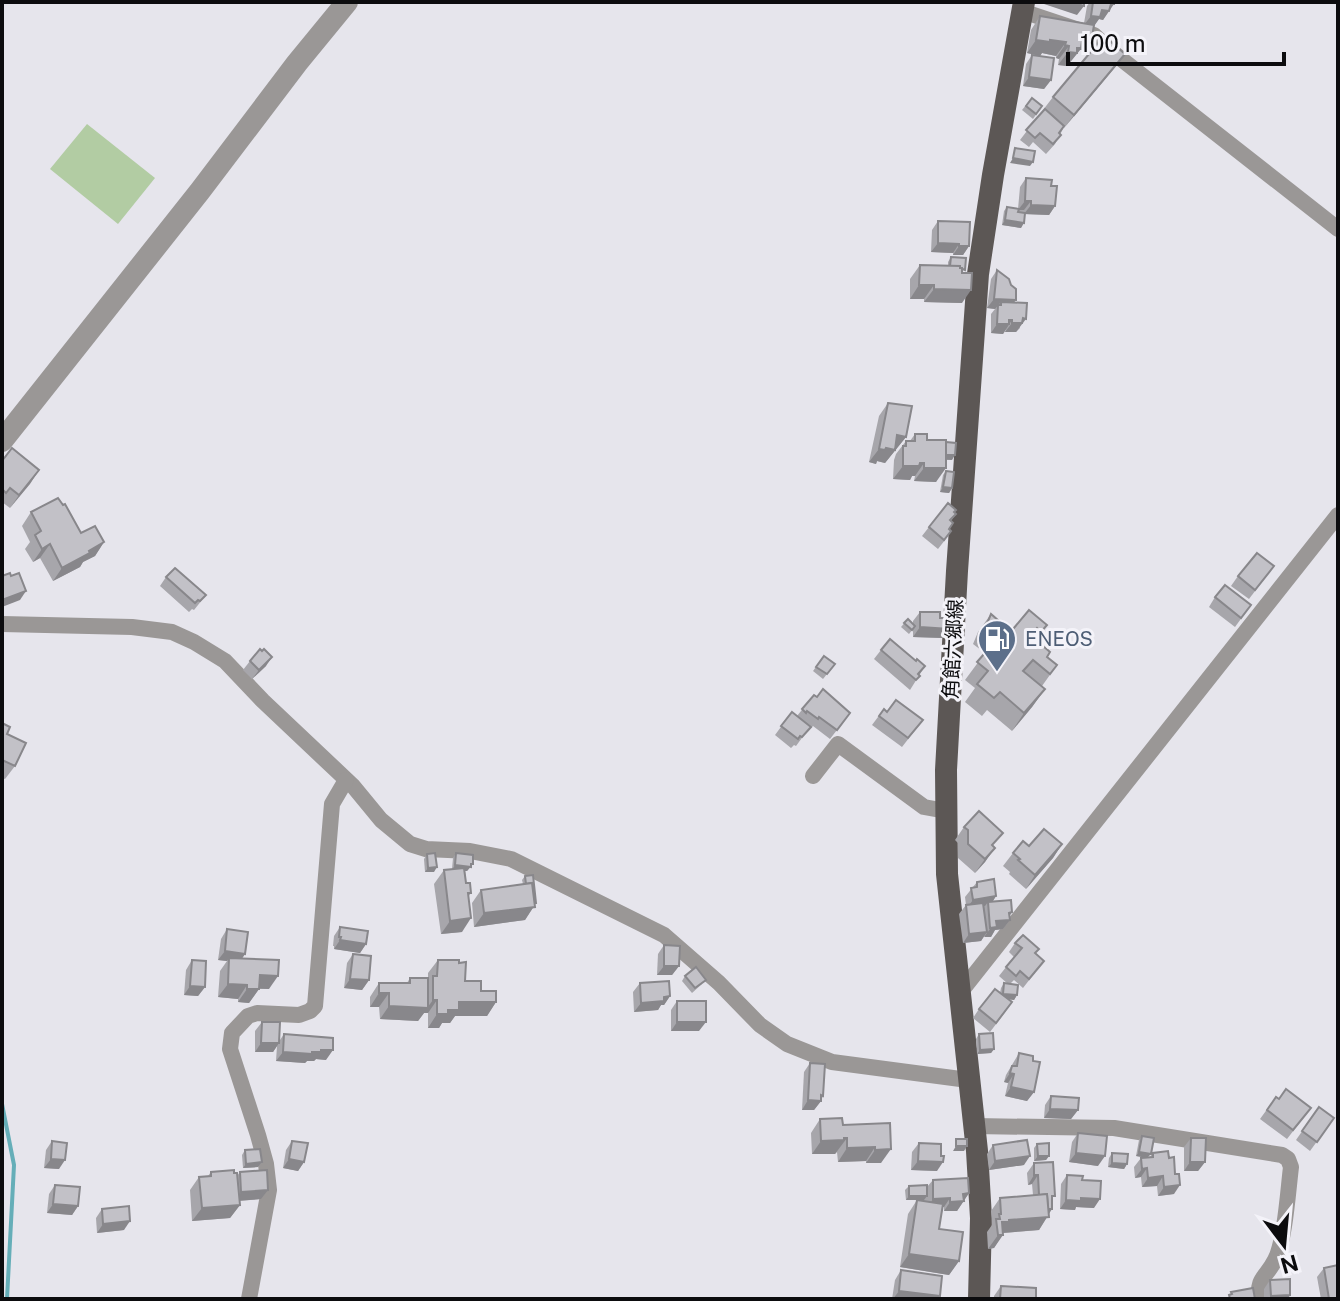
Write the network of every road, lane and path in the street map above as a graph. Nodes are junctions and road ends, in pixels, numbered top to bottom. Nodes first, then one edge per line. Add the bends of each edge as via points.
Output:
1 (347, 2) edge
2 (1023, 6) edge
3 (1338, 229) edge
4 (2, 441) edge
5 (1338, 515) edge
6 (2, 624) edge
7 (813, 776) dead end
8 (346, 780) junction
9 (946, 811) junction
10 (959, 994) junction
11 (968, 1080) junction
12 (974, 1126) junction
13 (249, 1299) edge
14 (979, 1299) edge
15 (1259, 1299) edge

1 - 4 street
2 - 3 street via 1094,35
2 - 9 main road, 角館六郷線 via 978,274
5 - 10 street
6 - 8 street via 172,632 225,661
7 - 9 street via 838,744 924,807
8 - 11 street via 410,844 511,859 664,935 787,1044 832,1062
8 - 13 street via 332,804 315,1006 299,1015 257,1013 232,1033 230,1049 258,1135 269,1190
9 - 10 main road, 角館六郷線
10 - 11 main road, 角館六郷線
11 - 12 main road, 角館六郷線
12 - 14 main road, 角館六郷線 via 981,1218
12 - 15 street via 1114,1128 1282,1155 1291,1167 1281,1245 1258,1285

